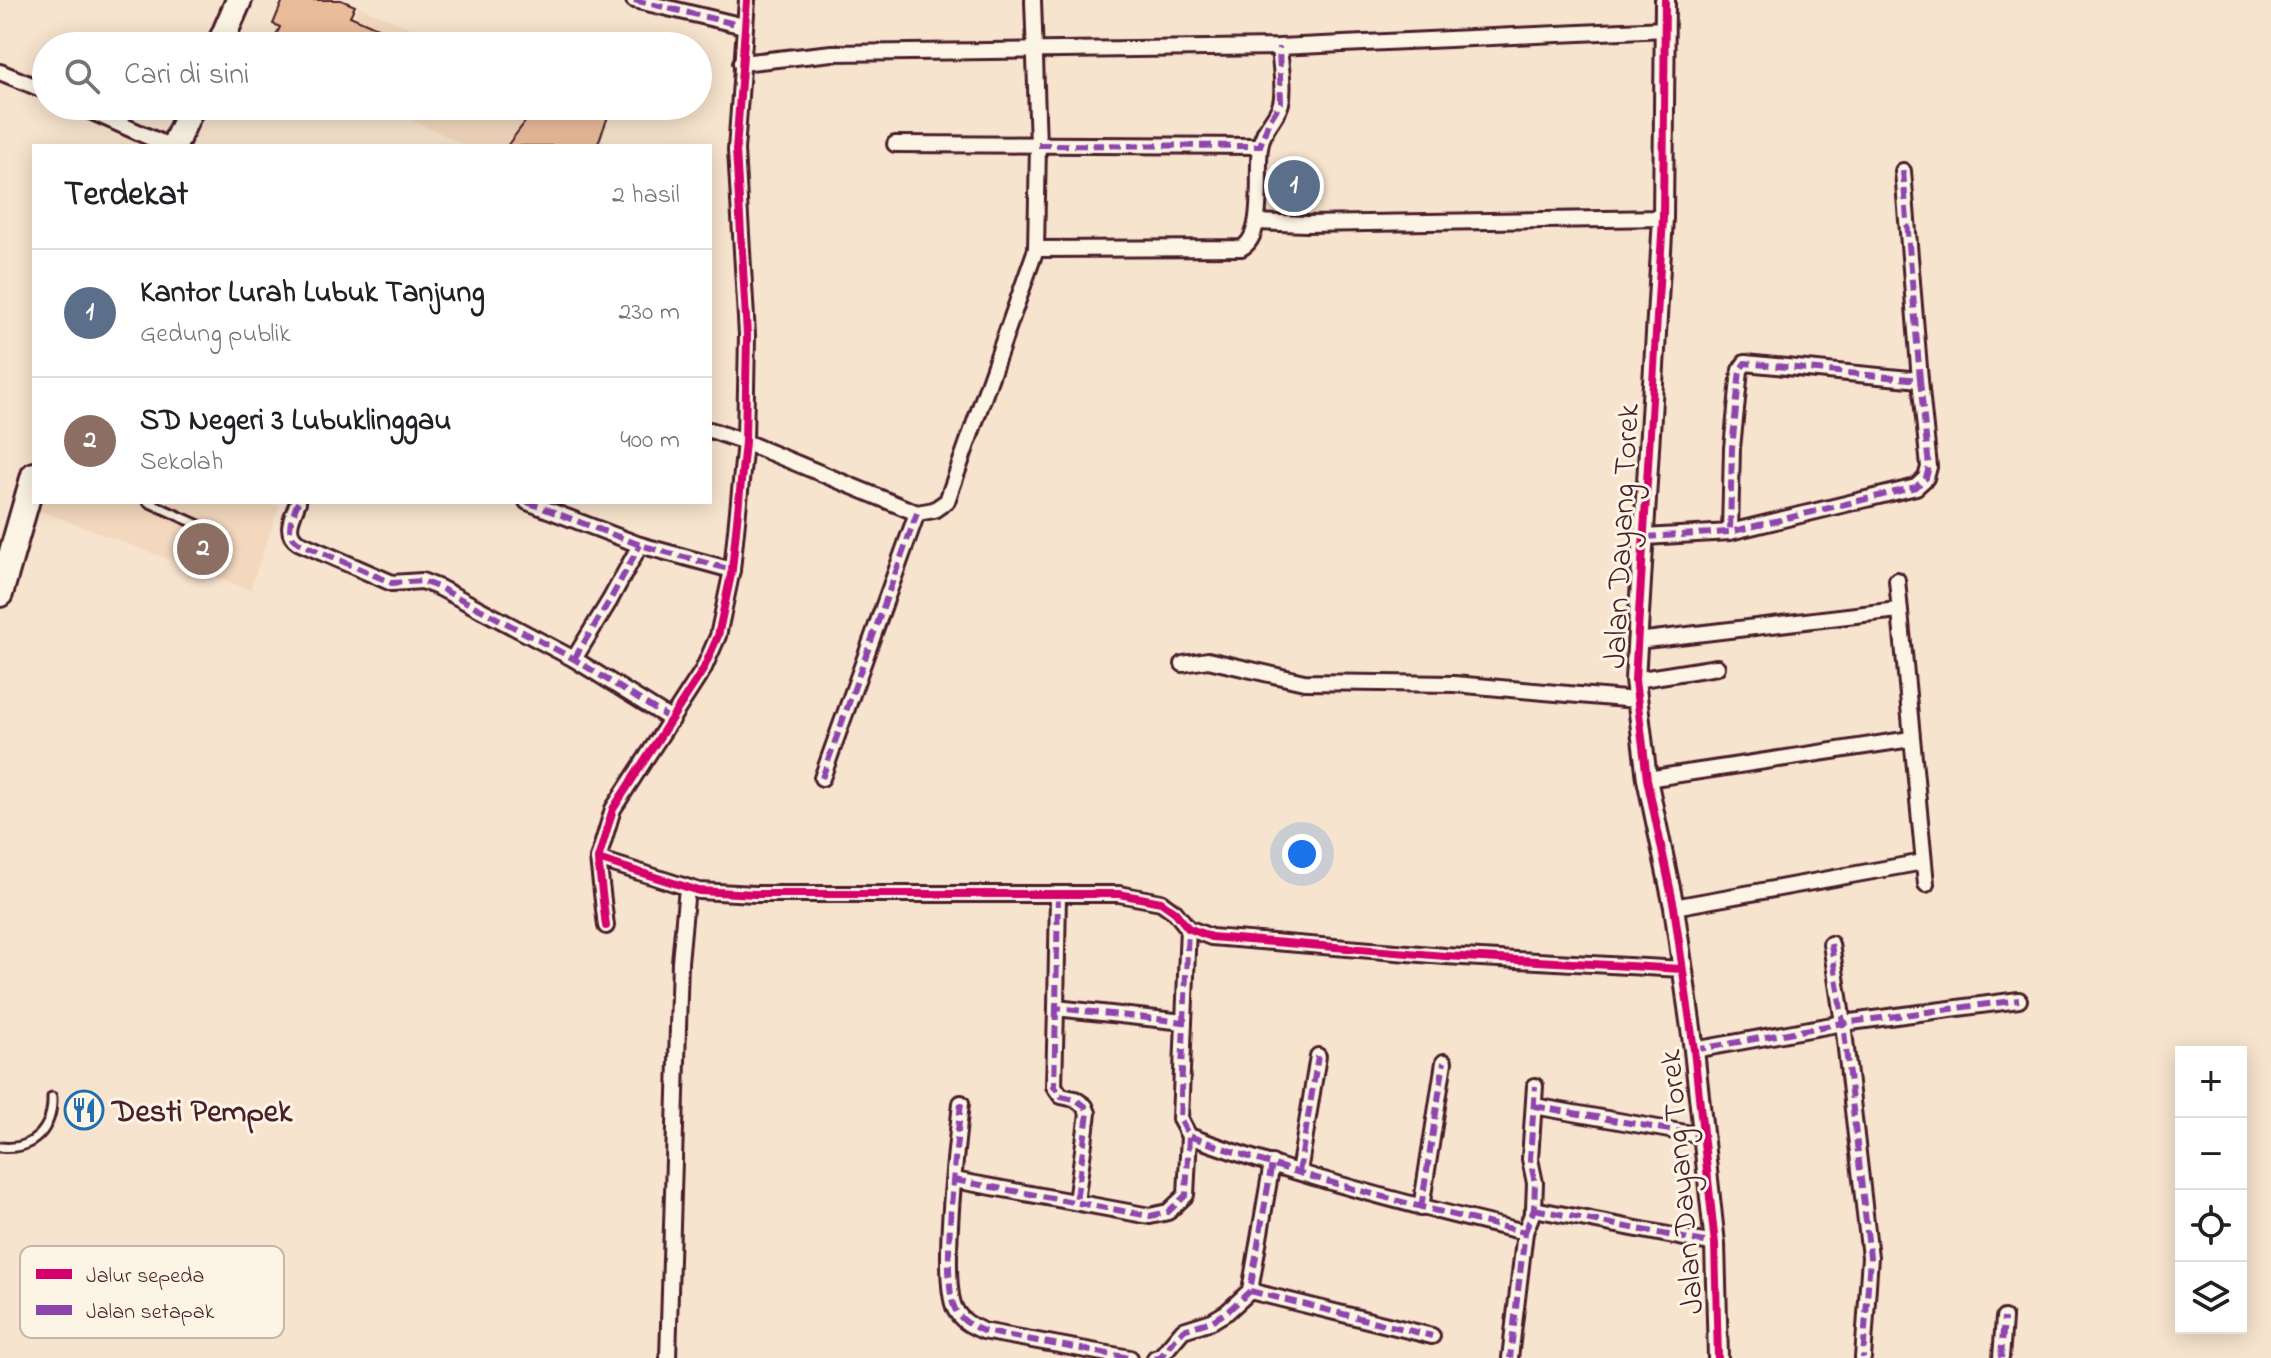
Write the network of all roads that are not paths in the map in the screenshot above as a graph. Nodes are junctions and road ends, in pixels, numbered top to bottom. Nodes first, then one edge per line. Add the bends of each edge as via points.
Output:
1 (239, 0) edge
2 (634, 0) edge
3 (747, 0) edge
4 (1033, 0) edge
5 (1665, 0) edge
6 (744, 26) junction
7 (1665, 29) junction
8 (225, 32) edge
9 (1279, 47) junction
10 (1034, 49) junction
11 (741, 63) junction
12 (0, 72) edge
13 (32, 85) edge
14 (112, 120) edge
15 (185, 120) edge
16 (167, 144) edge
17 (173, 144) edge
18 (895, 144) dead end
19 (1038, 145) junction
20 (1260, 146) junction
21 (1903, 171) dead end
22 (1663, 218) junction
23 (1257, 222) junction
24 (1036, 249) junction
25 (1920, 380) junction
26 (712, 431) edge
27 (745, 442) junction
28 (32, 482) edge
29 (152, 504) edge
30 (297, 504) edge
31 (532, 504) edge
32 (917, 513) junction
33 (210, 530) dead end
34 (1730, 532) junction
35 (1645, 537) junction
36 (640, 545) junction
37 (732, 570) junction
38 (1897, 580) dead end
39 (0, 594) edge
40 (1898, 610) junction
41 (1637, 641) junction
42 (574, 659) junction
43 (1183, 664) dead end
44 (1717, 667) dead end
45 (1635, 680) junction
46 (1636, 700) junction
47 (672, 720) junction
48 (1911, 739) junction
49 (822, 778) dead end
50 (1647, 779) junction
51 (598, 859) junction
52 (1923, 862) junction
53 (1926, 884) dead end
54 (687, 888) junction
55 (1058, 894) junction
56 (1674, 907) junction
57 (606, 926) dead end
58 (1188, 928) junction
59 (1831, 944) dead end
60 (1682, 969) junction
61 (2019, 1000) dead end
62 (1056, 1008) junction
63 (1184, 1022) junction
64 (1843, 1023) junction
65 (1694, 1050) junction
66 (1318, 1056) dead end
67 (1444, 1062) dead end
68 (1535, 1086) dead end
69 (52, 1097) dead end
70 (961, 1103) dead end
71 (1534, 1106) junction
72 (1189, 1136) junction
73 (1703, 1136) junction
74 (0, 1147) edge
75 (1272, 1163) junction
76 (1299, 1172) junction
77 (954, 1180) junction
78 (1076, 1202) junction
79 (1421, 1208) junction
80 (1534, 1209) junction
81 (1525, 1232) junction
82 (1715, 1244) junction
83 (1250, 1291) junction
84 (2004, 1318) dead end
85 (1432, 1336) dead end
86 (668, 1358) edge
87 (1130, 1358) edge
88 (1155, 1358) edge
89 (1510, 1358) edge
90 (1718, 1358) edge
91 (1863, 1358) edge
92 (2001, 1358) edge

1 - 8 highway
2 - 6 street
3 - 6 street
4 - 10 street
5 - 7 street, Jalan Dayang Torek
6 - 11 street
7 - 9 street
7 - 22 street, Jalan Dayang Torek
9 - 10 street
9 - 20 street via 1281,102
10 - 11 street via 832,53
10 - 19 street
11 - 27 street via 736,150 747,335
12 - 13 street
14 - 16 street
15 - 17 highway
18 - 19 street
19 - 20 street
19 - 24 street
20 - 23 street
21 - 25 street
22 - 23 street
22 - 35 street, Jalan Dayang Torek
23 - 24 street via 1253,238 1241,248
24 - 32 street via 947,501
25 - 34 street via 1929,467 1916,487
25 - 34 street via 1745,363 1732,448
26 - 27 street
27 - 32 street
27 - 37 street
28 - 39 highway
29 - 33 lane
30 - 42 street via 290,531 298,542 392,583 422,581 440,588
31 - 36 street
32 - 49 street
34 - 35 street
35 - 41 street, Jalan Dayang Torek
36 - 37 street
36 - 42 street
37 - 47 street via 718,636
38 - 40 street
40 - 41 street
40 - 48 street
41 - 45 street, Jalan Dayang Torek
42 - 47 street
43 - 46 street via 1208,660 1304,682 1454,684
44 - 45 street
45 - 46 street, Jalan Dayang Torek
46 - 50 street, Jalan Dayang Torek
47 - 51 street via 613,809
48 - 50 street
48 - 52 street
50 - 56 street, Jalan Dayang Torek
51 - 54 street
51 - 57 street
52 - 53 street
52 - 56 street
54 - 55 street via 755,894
54 - 86 street via 680,962
55 - 58 street via 1119,894 1161,902
55 - 62 street
56 - 60 street, Jalan Dayang Torek
58 - 60 street via 1211,937
58 - 63 street
59 - 64 street
60 - 65 street, Jalan Dayang Torek
61 - 64 street
62 - 63 street
62 - 78 street via 1054,1086 1088,1113
63 - 72 street via 1180,1119
64 - 65 street
64 - 91 street via 1870,1257
65 - 73 street, Jalan Dayang Torek
66 - 76 street
67 - 79 street
68 - 71 street
69 - 74 lane via 52,1113 41,1135 33,1142
70 - 77 street
71 - 73 street
71 - 80 street
72 - 75 street
72 - 78 street via 1186,1195 1168,1212 1150,1216
73 - 82 street, Jalan Dayang Torek
75 - 76 street
75 - 83 street
76 - 79 street
77 - 78 street
77 - 87 street via 951,1296 966,1323 983,1331
79 - 81 street
80 - 81 street
80 - 82 street
81 - 89 street
82 - 90 street, Jalan Dayang Torek
83 - 85 street
83 - 88 street via 1212,1321 1183,1330
84 - 92 street

